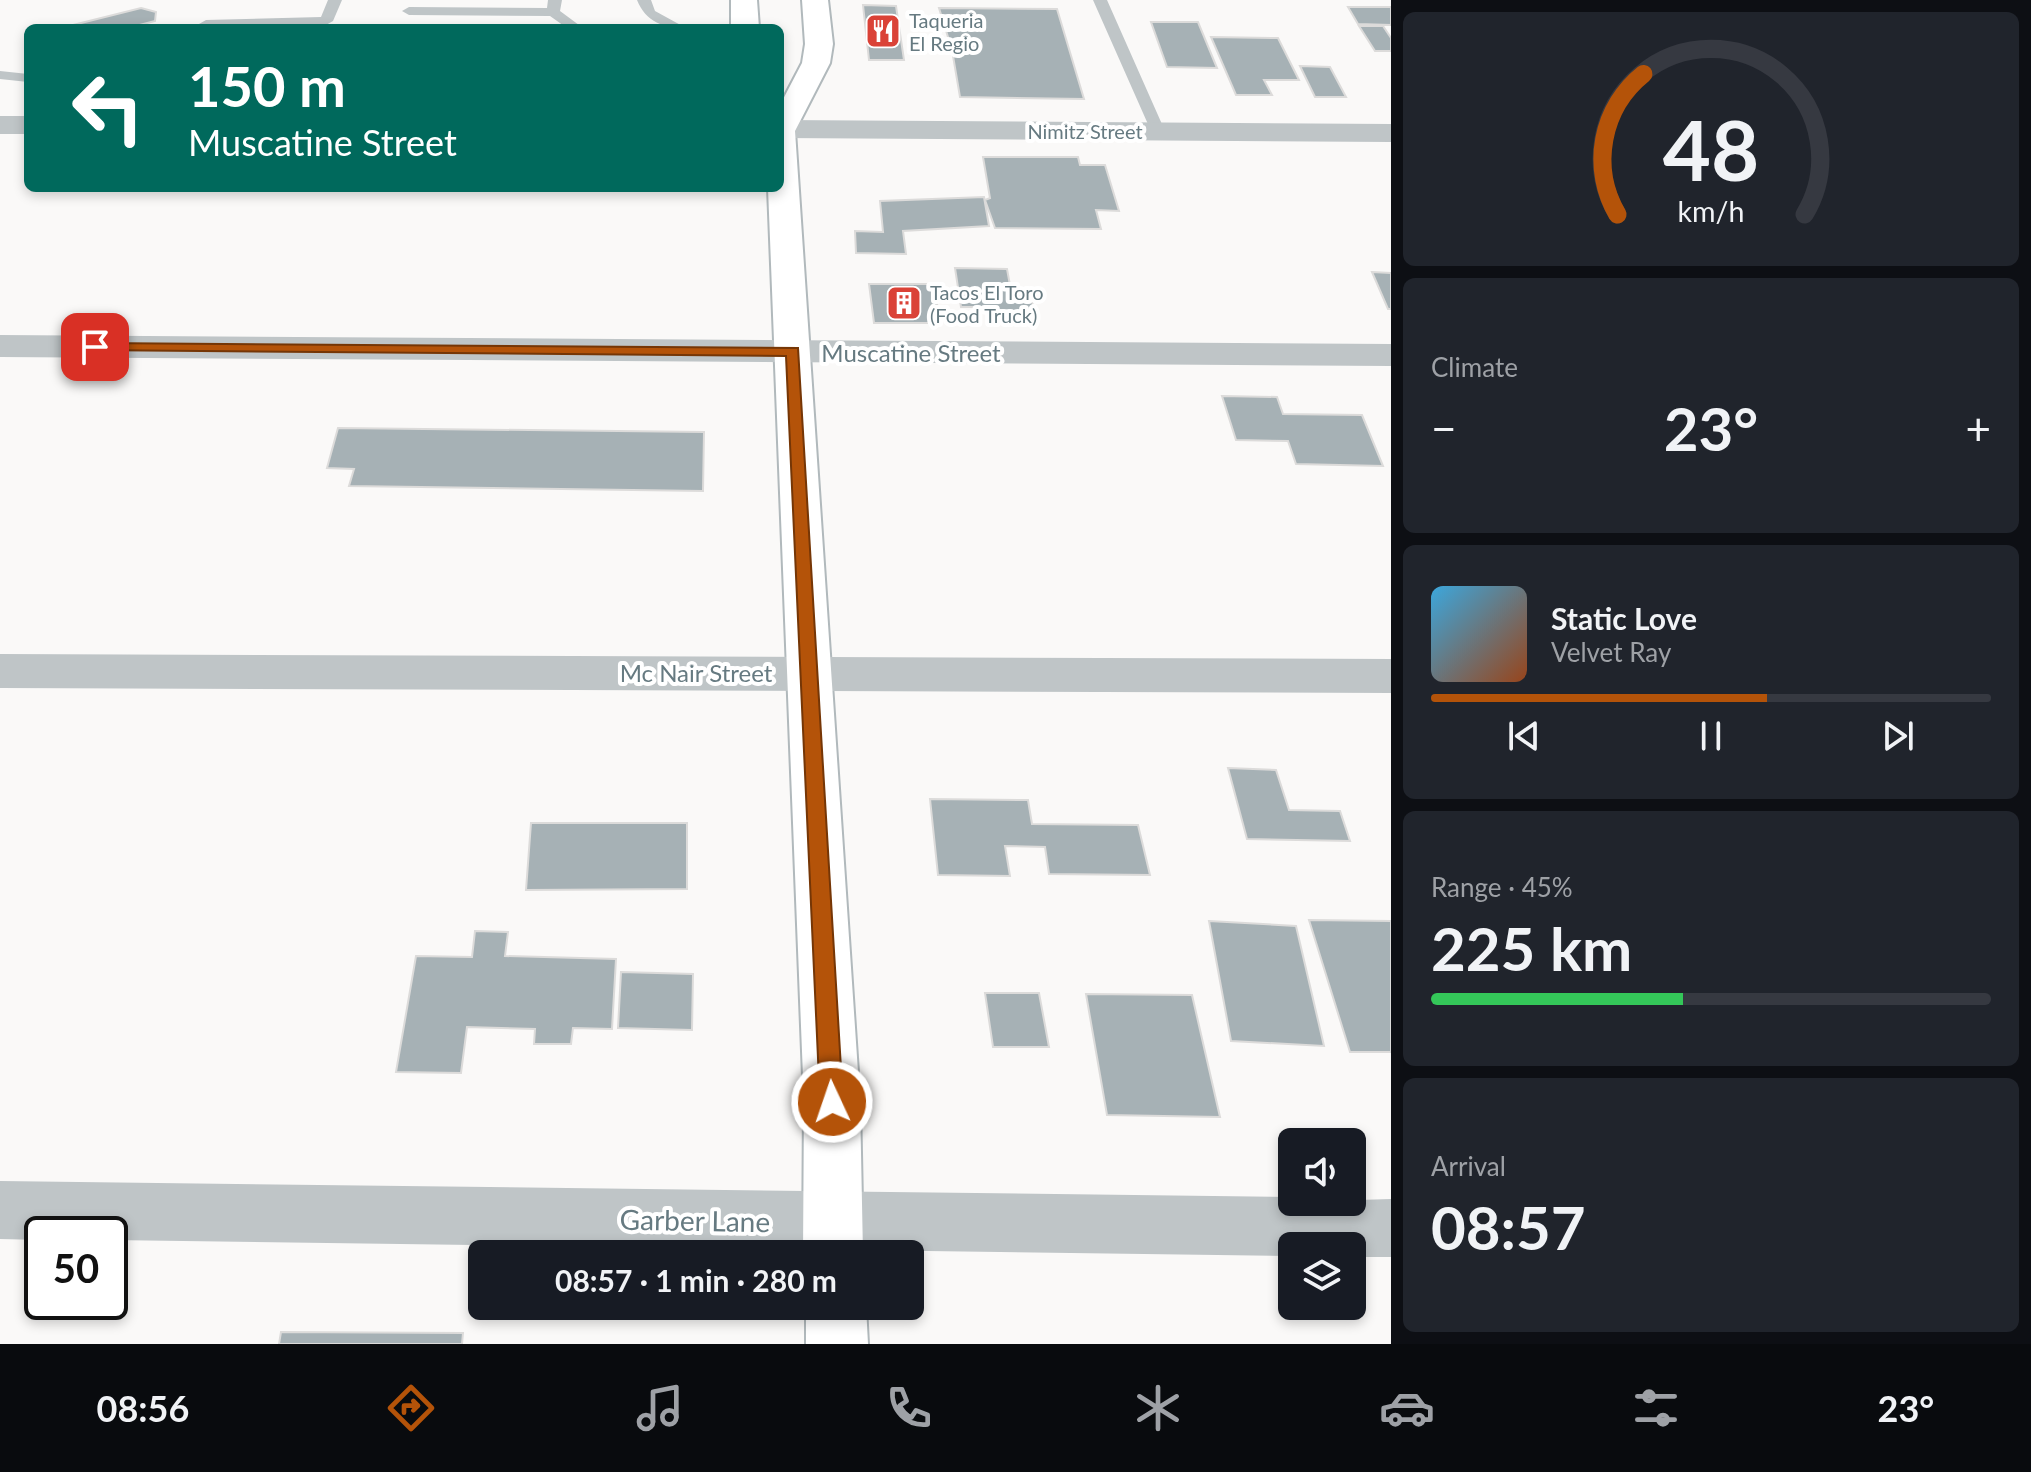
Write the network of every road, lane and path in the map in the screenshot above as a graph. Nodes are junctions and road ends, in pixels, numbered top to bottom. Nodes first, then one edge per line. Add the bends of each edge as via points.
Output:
1 (335, 0) edge
2 (644, 0) edge
3 (744, 0) edge
4 (815, 0) edge
5 (1100, 0) edge
6 (410, 5) edge
7 (554, 6) edge
8 (206, 24) edge
9 (325, 24) edge
10 (572, 24) edge
11 (671, 24) edge
12 (745, 24) edge
13 (0, 75) edge
14 (24, 78) edge
15 (784, 121) edge
16 (0, 125) edge
17 (24, 125) edge
18 (784, 128) edge
19 (1158, 131) junction
20 (1391, 133) edge
21 (784, 192) edge
22 (0, 346) edge
23 (793, 352) junction
24 (1391, 355) edge
25 (0, 671) edge
26 (808, 672) junction
27 (1391, 676) edge
28 (0, 1210) edge
29 (1391, 1228) edge
30 (832, 1238) edge
31 (836, 1320) edge
32 (837, 1344) edge

1 - 9 lane
2 - 11 lane via 649,13
3 - 12 main road
4 - 15 main road via 816,63
5 - 19 lane
6 - 7 lane
7 - 10 lane
8 - 9 lane
13 - 14 lane
16 - 17 street
18 - 19 street, Nimitz Street
19 - 20 street, Nimitz Street
21 - 23 main road
22 - 23 street, Muscatine Street
23 - 24 street, Muscatine Street
23 - 26 main road
25 - 26 street, Mc Nair Street
26 - 27 street, Mc Nair Street
26 - 30 main road via 832,1102
28 - 30 street, Garber Lane
29 - 30 street, Garber Lane
31 - 32 main road

